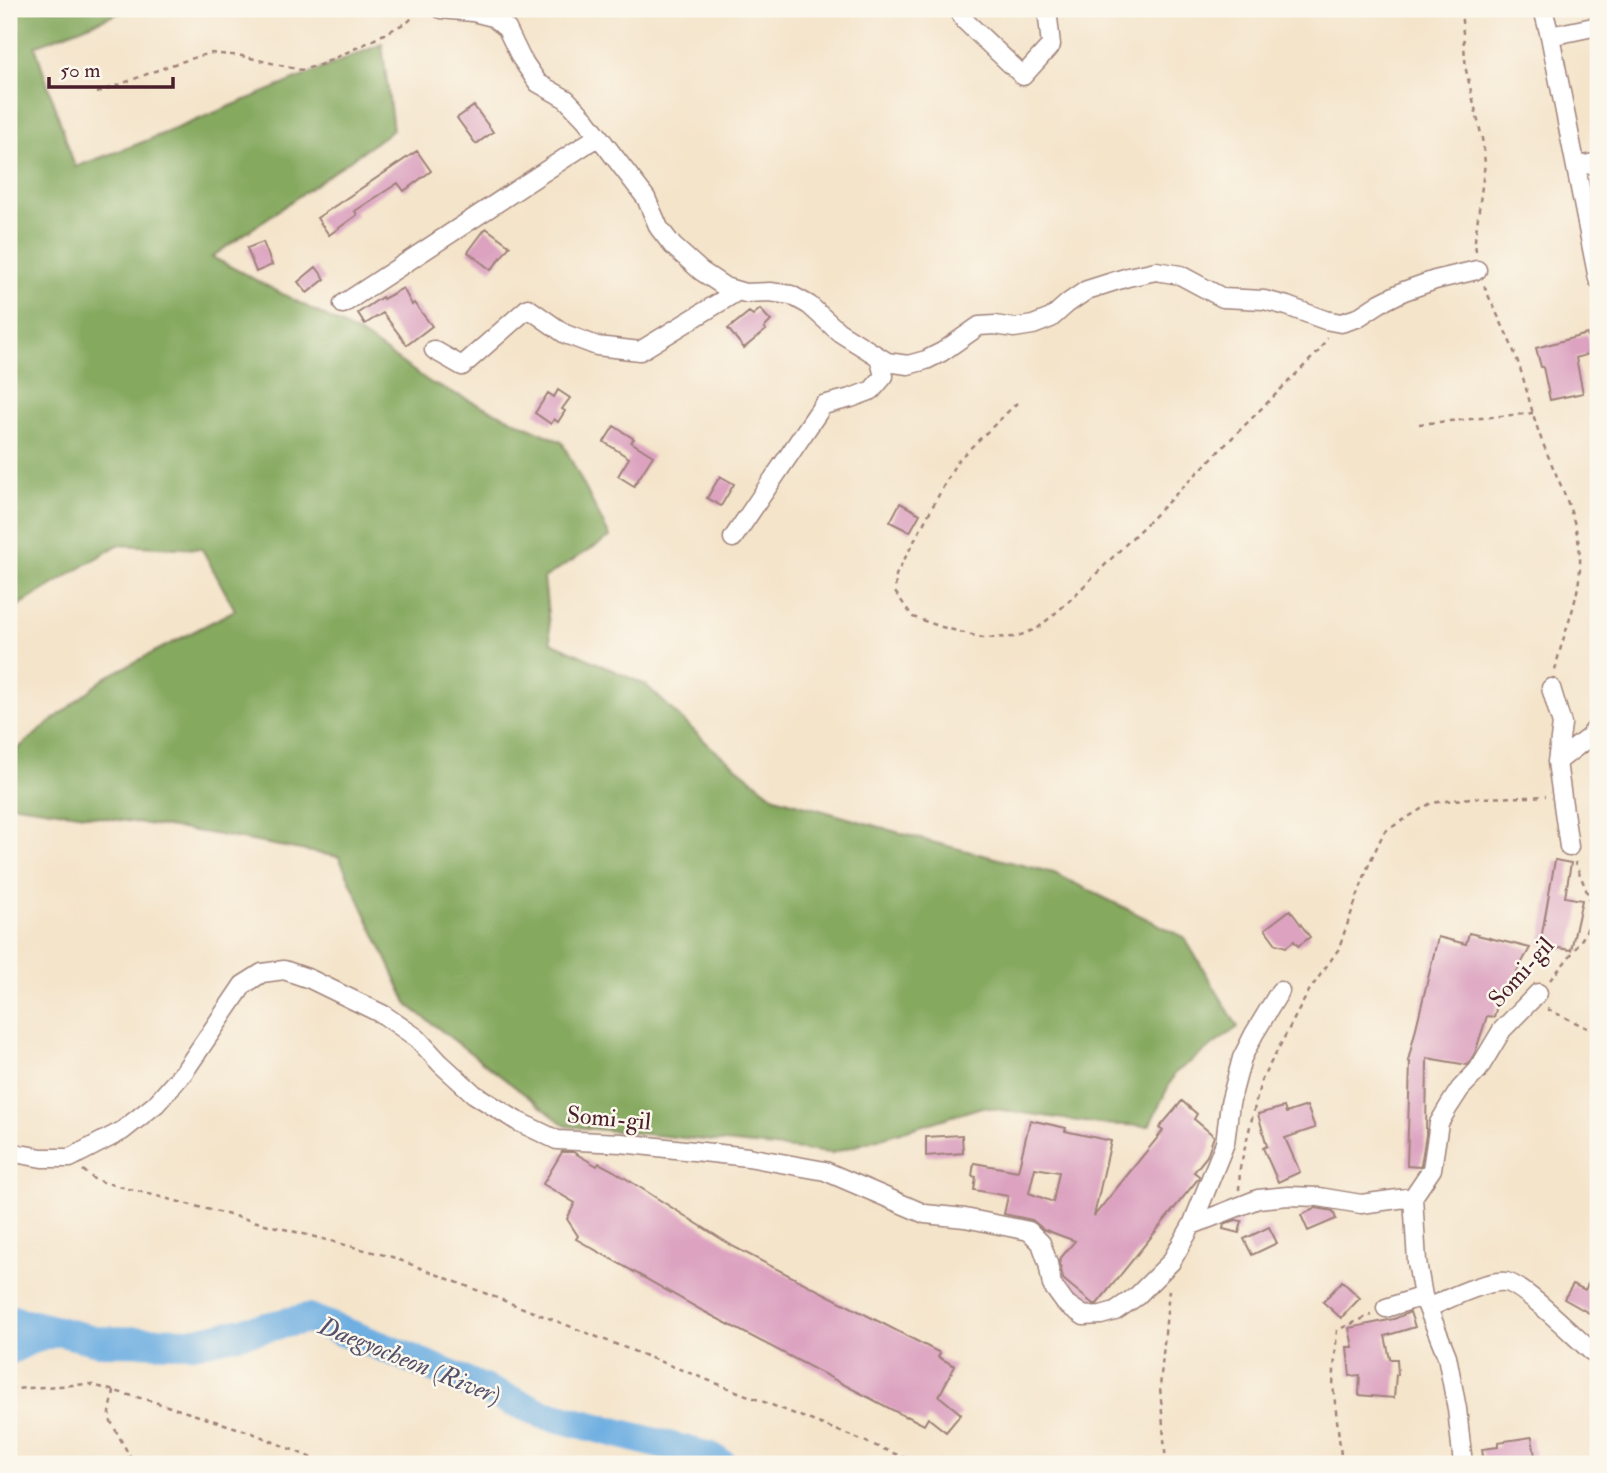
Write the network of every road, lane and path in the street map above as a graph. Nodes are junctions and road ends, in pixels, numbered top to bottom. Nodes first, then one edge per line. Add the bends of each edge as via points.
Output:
1 (419, 9) edge
2 (440, 9) edge
3 (957, 9) edge
4 (1047, 9) edge
5 (1461, 9) edge
6 (1543, 9) edge
7 (1598, 26) edge
8 (1550, 36) junction
9 (97, 93) dead end
10 (597, 136) junction
11 (1598, 162) edge
12 (1576, 167) junction
13 (1477, 270) junction
14 (1598, 279) edge
15 (738, 291) junction
16 (342, 304) dead end
17 (1335, 322) junction
18 (434, 350) dead end
19 (879, 357) junction
20 (1017, 403) dead end
21 (1533, 413) junction
22 (1419, 424) dead end
23 (733, 538) dead end
24 (1551, 688) joint
25 (1598, 726) edge
26 (1557, 762) junction
27 (1561, 794) junction
28 (1569, 847) joint
29 (1280, 991) dead end
30 (1535, 997) junction
31 (1598, 1033) edge
32 (9, 1152) edge
33 (70, 1158) junction
34 (1413, 1197) junction
35 (1238, 1207) junction
36 (1192, 1226) junction
37 (1169, 1290) dead end
38 (1425, 1302) junction
39 (1386, 1308) joint
40 (1591, 1351) dead end
41 (9, 1387) edge
42 (114, 1391) junction
43 (134, 1464) edge
44 (326, 1464) edge
45 (920, 1464) edge
46 (1166, 1464) edge
47 (1342, 1464) edge
48 (1463, 1464) edge

1 - 9 path via 410,21 310,68 211,53
2 - 10 street via 493,17 507,29 538,83 566,99
3 - 4 street via 1023,76 1051,45
5 - 13 path via 1466,70 1485,163 1475,240
6 - 8 street
7 - 8 street
8 - 12 street
10 - 15 street via 646,198 673,246 701,271
10 - 16 street
11 - 12 street
12 - 14 street
13 - 17 street via 1404,291 1357,318
13 - 21 path via 1515,355
15 - 18 street via 640,351 597,346 565,334 528,308 462,366
15 - 19 street via 791,295
17 - 19 street via 1264,300 1223,298 1180,275 1156,271 1087,290 1051,318 1033,325 979,326 926,360 908,365
17 - 20 path via 1320,350 1038,628 1016,637 984,638 913,617 895,592 896,575 957,461
19 - 23 street via 884,376 872,390 823,405
21 - 22 path
21 - 24 path via 1570,504 1580,565 1576,601
24 - 26 street via 1562,724
25 - 26 street
26 - 27 street
27 - 28 street
27 - 35 path via 1431,803 1384,832 1338,950 1309,991 1261,1081 1240,1168
28 - 30 path, Somi-gil via 1591,916 1583,937
29 - 36 street, Somi-gil via 1242,1058 1225,1143
30 - 31 path
30 - 34 street, Somi-gil via 1502,1030 1449,1106 1439,1123 1432,1169
32 - 33 street, Somi-gil
33 - 36 street, Somi-gil via 122,1131 156,1104 184,1072 243,985 262,973 284,970 384,1015 417,1038 474,1094 557,1140 748,1157 825,1171 925,1214 1029,1231 1041,1243 1052,1284 1065,1303 1084,1316 1115,1311 1137,1296 1171,1262
33 - 45 path via 95,1180 392,1257
34 - 35 street via 1361,1204 1288,1196 1258,1199
34 - 38 street
35 - 36 street
37 - 46 path via 1160,1387
38 - 39 street
38 - 40 street via 1506,1282 1529,1295
38 - 48 street via 1447,1356
39 - 47 path via 1337,1330 1334,1385
41 - 42 path via 89,1384
42 - 43 path via 109,1418
42 - 44 path via 250,1432

